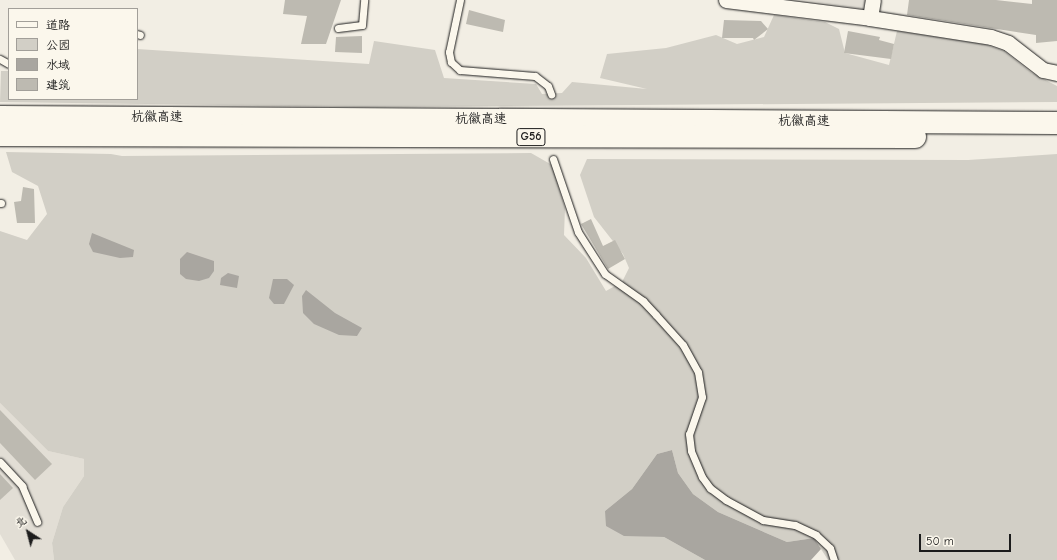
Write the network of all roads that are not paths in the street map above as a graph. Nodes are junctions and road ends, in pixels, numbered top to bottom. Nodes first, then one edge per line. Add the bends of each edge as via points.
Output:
1 (364, 0) edge
2 (460, 0) edge
3 (726, 0) edge
4 (873, 0) edge
5 (870, 18) junction
6 (338, 28) dead end
7 (1057, 73) edge
8 (551, 94) dead end
9 (1057, 123) edge
10 (5, 126) edge
11 (1057, 136) edge
12 (553, 159) dead end
13 (0, 462) edge
14 (37, 522) dead end
15 (834, 560) edge

1 - 6 lane via 362,25
2 - 8 lane via 449,52 451,62 460,70 535,76 548,86
3 - 5 street
4 - 5 street
5 - 7 street via 991,37 1008,43 1043,70
9 - 10 highway, 杭徽高速 / G56
10 - 11 highway, 杭徽高速 / G56 via 715,138
12 - 15 lane via 578,232 605,274 643,301 683,345 698,372 702,397 689,434 691,451 702,477 710,488 726,500 763,520 795,525 816,534 830,548
13 - 14 lane via 22,486

